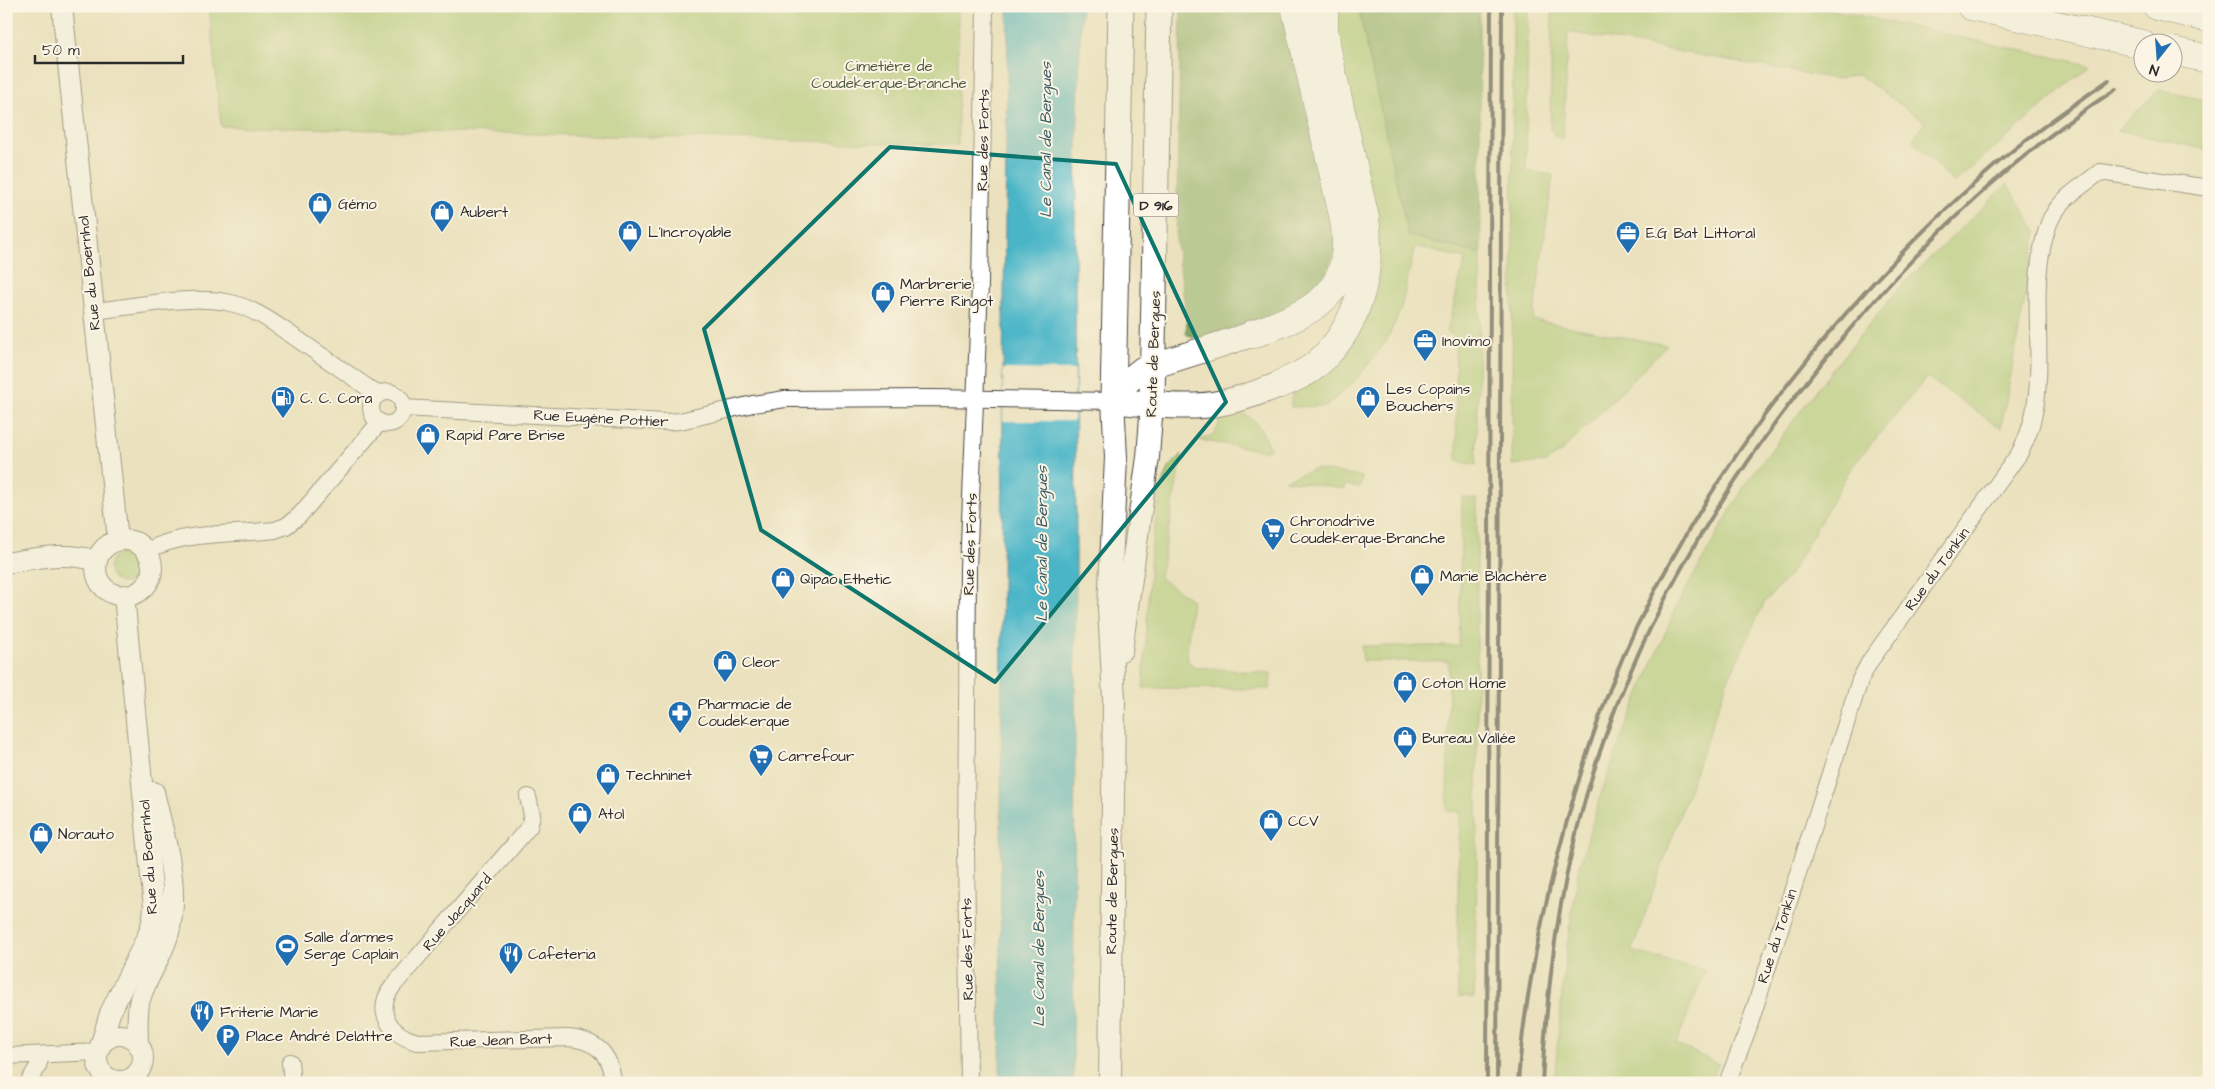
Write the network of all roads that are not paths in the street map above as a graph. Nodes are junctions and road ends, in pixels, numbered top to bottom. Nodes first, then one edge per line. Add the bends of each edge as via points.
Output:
1 (62, 6) edge
2 (985, 6) edge
3 (1121, 6) edge
4 (1159, 6) edge
5 (1295, 6) edge
6 (1324, 6) edge
7 (2157, 6) edge
8 (2200, 6) edge
9 (2209, 8) edge
10 (1983, 9) edge
11 (2209, 18) edge
12 (2132, 49) edge
13 (2182, 57) edge
14 (2196, 66) edge
15 (2209, 188) edge
16 (93, 311) junction
17 (1253, 334) joint
18 (1153, 365) junction
19 (1281, 384) joint
20 (378, 396) junction
21 (976, 398) junction
22 (1114, 401) junction
23 (1152, 403) junction
24 (403, 408) junction
25 (380, 422) junction
26 (118, 540) junction
27 (147, 551) junction
28 (97, 561) junction
29 (6, 563) edge
30 (124, 595) junction
31 (1114, 699) junction
32 (136, 717) junction
33 (528, 797) dead end
34 (393, 1027) joint
35 (138, 1045) junction
36 (99, 1050) junction
37 (40, 1055) junction
38 (6, 1056) edge
39 (290, 1062) dead end
40 (135, 1078) edge
41 (107, 1080) edge
42 (28, 1083) edge
43 (292, 1083) edge
44 (613, 1083) edge
45 (969, 1083) edge
46 (1110, 1083) edge
47 (1726, 1083) edge

1 - 16 street, Rue du Boernhol
2 - 21 street, Rue des Forts
3 - 22 main road, Route de Bergues / D 916
4 - 18 main road, Route de Bergues / D 916
5 - 17 highway via 1343,215 1347,248 1340,275 1320,303 1292,320
6 - 19 highway via 1327,50 1365,218 1366,267 1359,301 1334,346 1309,369
7 - 11 highway
8 - 9 highway
10 - 12 highway
13 - 14 highway, bridge
15 - 47 street, Rue du Tonkin via 2100,172 2062,203 2050,220 2039,266 2038,382 2028,435 2019,454 1870,661 1860,680 1748,1028
16 - 20 street via 195,300 236,305 275,324
16 - 26 street, Rue du Boernhol
17 - 18 main road
18 - 22 main road via 1127,380
18 - 23 main road, Route de Bergues / D 916
19 - 23 main road via 1218,404
20 - 24 street via 386,392 395,394
20 - 25 street via 373,401 372,410
21 - 22 street, Rue Eugène Pottier
21 - 24 street, Rue Eugène Pottier via 785,399 672,422
21 - 45 street, Rue des Forts via 968,568 966,850
22 - 23 main road
22 - 31 main road, Route de Bergues / D 916 via 1116,457 1109,608
23 - 31 main road, Route de Bergues / D 916 via 1148,458
24 - 25 street via 396,422
25 - 27 street via 299,516 286,526 268,531 177,540 161,543
26 - 27 street via 134,542
26 - 28 street via 104,549
27 - 30 street via 152,566 149,581 138,592
28 - 29 street via 76,555 60,555
28 - 30 street via 98,576 104,586 112,593
30 - 32 street, Rue du Boernhol
31 - 46 main road, Route de Bergues / D 916
32 - 35 street, Rue du Boernhol via 166,843 173,900 167,938 140,1000
32 - 36 street, Rue du Boernhol via 153,915 148,935 108,1018
33 - 34 street, Rue Jacquard via 532,816 529,827 390,990 384,1009
34 - 44 street, Rue Jean Bart via 406,1038 422,1042 574,1038 594,1046 608,1059
35 - 36 street via 129,1037 117,1036 106,1040
35 - 40 street via 142,1058
36 - 37 street
36 - 41 street via 98,1064
37 - 38 street
37 - 42 street
39 - 43 street
40 - 41 street

